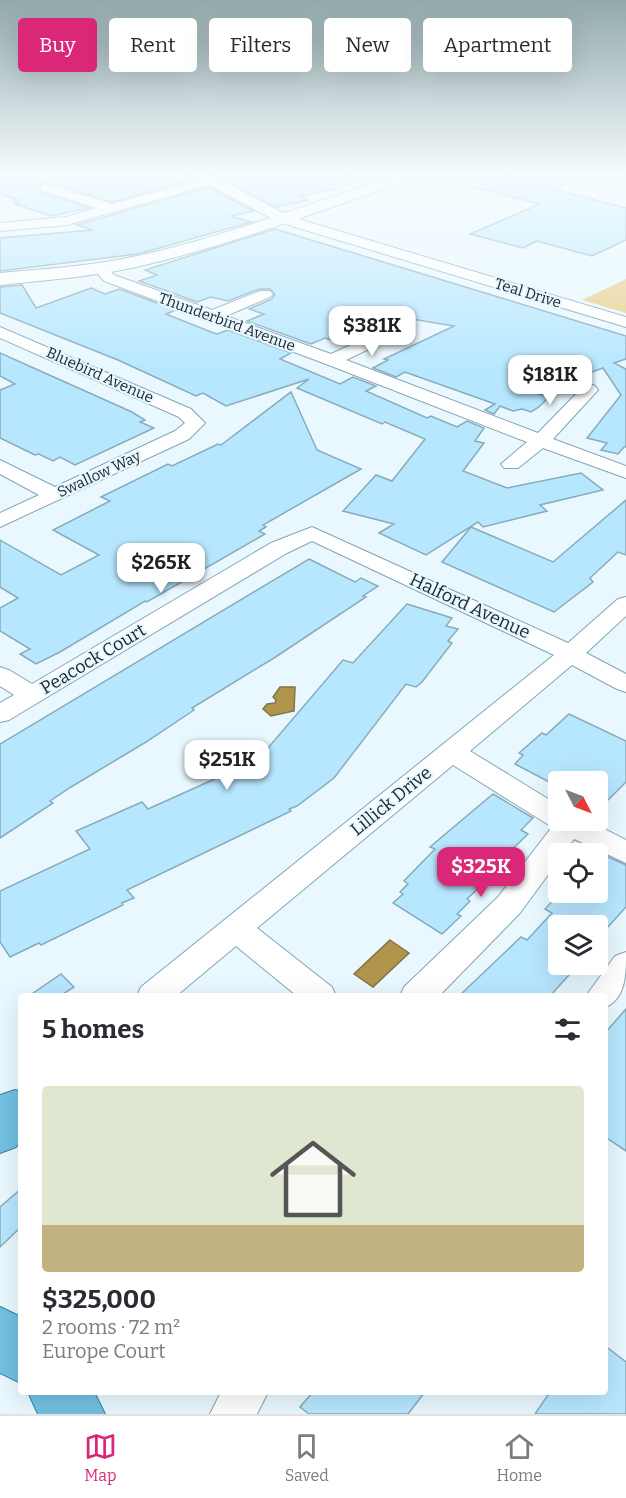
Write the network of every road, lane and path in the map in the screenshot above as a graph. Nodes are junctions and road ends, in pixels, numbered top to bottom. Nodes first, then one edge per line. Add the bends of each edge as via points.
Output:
1 (215, 239) edge
2 (347, 239) edge
3 (101, 269) junction
4 (0, 279) edge
5 (265, 294) dead end
6 (212, 316) junction
7 (626, 322) edge
8 (0, 332) edge
9 (390, 333) dead end
10 (332, 360) junction
11 (549, 374) dead end
12 (196, 423) joint
13 (541, 441) junction
14 (511, 464) dead end
15 (0, 466) edge
16 (626, 472) edge
17 (55, 495) junction
18 (0, 521) edge
19 (312, 532) joint
20 (626, 604) edge
21 (570, 655) junction
22 (0, 675) edge
23 (626, 684) edge
24 (32, 695) junction
25 (0, 714) edge
26 (451, 751) junction
27 (548, 812) edge
28 (556, 831) edge
29 (583, 831) edge
30 (626, 853) edge
31 (236, 928) junction
32 (626, 965) edge
33 (157, 993) edge
34 (316, 993) edge
35 (420, 993) edge
36 (604, 993) edge
37 (0, 1333) edge
38 (18, 1353) edge
39 (59, 1395) edge
40 (245, 1395) edge
41 (76, 1414) edge
42 (231, 1414) edge

1 - 3 street
2 - 7 street, Teal Drive
3 - 4 street
3 - 6 street, Thunderbird Avenue via 109,278
5 - 6 street
6 - 10 street, Thunderbird Avenue
8 - 12 street, Bluebird Avenue via 185,413
9 - 10 street
10 - 13 street, Thunderbird Avenue
11 - 13 street via 589,390
12 - 17 street, Swallow Way via 182,435
13 - 14 street
13 - 16 street, Thunderbird Avenue
15 - 17 street
17 - 18 street, Swallow Way
19 - 21 street, Halford Avenue
19 - 24 street, Peacock Court
20 - 21 street, Lillick Drive
21 - 23 street, Halford Avenue
21 - 26 street, Lillick Drive
22 - 24 street
24 - 25 street, Peacock Court
26 - 27 street
26 - 31 street, Lillick Drive
28 - 35 street via 508,905
29 - 30 street
31 - 33 street, Lillick Drive
31 - 34 street
32 - 36 street
37 - 38 highway
39 - 41 highway
40 - 42 street

